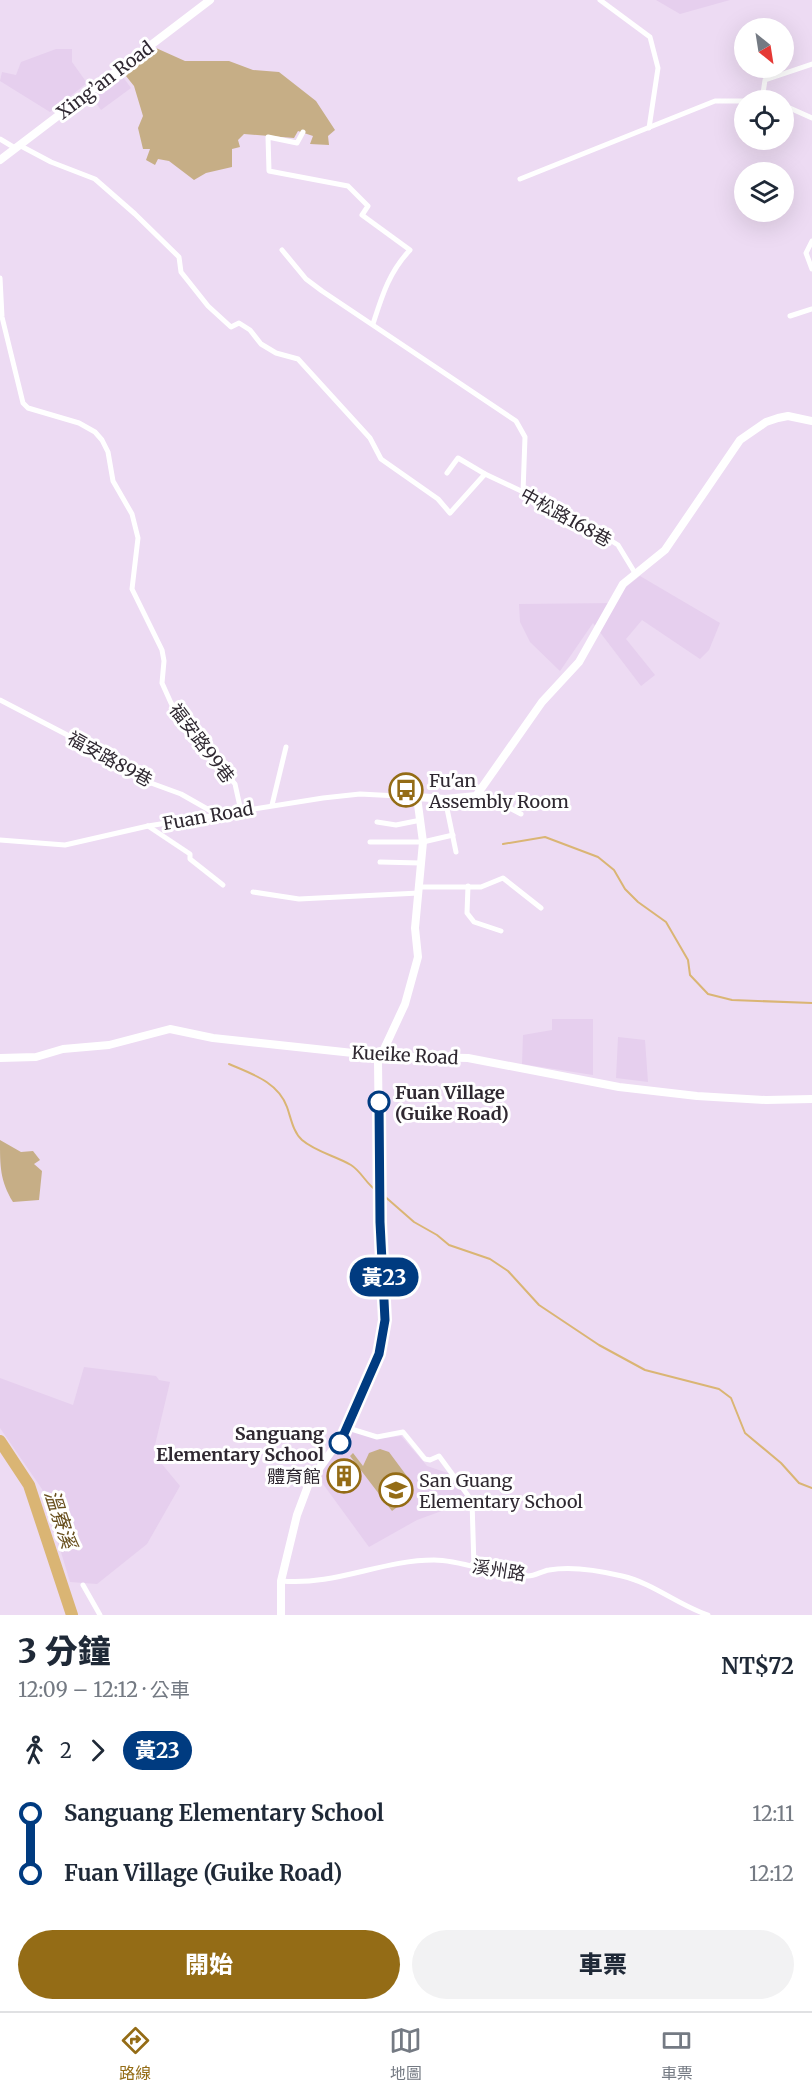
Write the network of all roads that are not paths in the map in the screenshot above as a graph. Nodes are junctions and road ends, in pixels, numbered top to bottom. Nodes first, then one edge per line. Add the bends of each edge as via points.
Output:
1 (209, 0) edge
2 (600, 0) edge
3 (812, 64) edge
4 (764, 90) edge
5 (734, 101) edge
6 (794, 110) edge
7 (812, 118) edge
8 (649, 128) junction
9 (303, 132) dead end
10 (0, 139) edge
11 (17, 147) junction
12 (0, 160) edge
13 (520, 179) dead end
14 (812, 241) edge
15 (282, 250) dead end
16 (812, 269) edge
17 (0, 278) edge
18 (812, 309) edge
19 (790, 316) dead end
20 (373, 324) junction
21 (812, 421) edge
22 (447, 473) dead end
23 (484, 474) junction
24 (523, 492) junction
25 (635, 573) junction
26 (0, 700) edge
27 (286, 747) dead end
28 (478, 792) junction
29 (417, 797) junction
30 (445, 799) junction
31 (272, 805) junction
32 (241, 811) junction
33 (521, 814) dead end
34 (220, 816) junction
35 (421, 820) junction
36 (377, 822) dead end
37 (148, 826) junction
38 (453, 835) junction
39 (0, 840) edge
40 (370, 842) dead end
41 (423, 842) junction
42 (456, 852) dead end
43 (380, 862) dead end
44 (420, 863) junction
45 (223, 885) dead end
46 (468, 886) junction
47 (419, 890) junction
48 (253, 892) dead end
49 (541, 909) dead end
50 (501, 931) dead end
51 (381, 1056) junction
52 (0, 1058) edge
53 (812, 1099) edge
54 (348, 1428) junction
55 (474, 1567) junction
56 (281, 1581) junction
57 (83, 1585) dead end
58 (100, 1615) edge
59 (281, 1615) edge
60 (708, 1615) edge

1 - 11 street, Xing’an Road
2 - 8 street via 650,37 658,68
3 - 4 street via 765,80
5 - 8 street via 715,101
6 - 7 street
8 - 13 street
9 - 20 street via 297,143 268,137 269,171 348,186 369,206 362,215 410,250 387,280
10 - 11 street
11 - 12 street, Xing’an Road
11 - 23 street via 94,179 179,258 181,272 208,306 231,327 239,323 261,344 298,359 370,438 381,459 438,499 450,513
14 - 16 street via 806,253
15 - 20 street via 306,279
17 - 32 street, 福安路99巷 via 2,317 23,403 28,408 79,423 102,440 113,481 132,514 138,538 132,590 162,650 162,683 190,732 235,784
18 - 19 street
20 - 24 street via 516,421 525,437
21 - 25 street via 778,418 740,440 665,550
22 - 23 street, 中松路168巷 via 458,458
23 - 24 street, 中松路168巷
24 - 25 street, 中松路168巷 via 565,521 599,533 618,545
25 - 28 street via 614,597 579,663 542,702
26 - 34 street, 福安路89巷 via 75,739 102,758
27 - 31 street
28 - 30 street via 470,798
28 - 33 street
29 - 30 street
29 - 31 street, Fuan Road via 360,794
29 - 35 street
30 - 38 street
31 - 32 street, Fuan Road
32 - 34 street, Fuan Road
34 - 37 street, Fuan Road
35 - 36 street via 396,825
35 - 41 street
37 - 39 street, Fuan Road via 65,845
37 - 45 street via 190,854 190,859
38 - 41 street
38 - 42 street
40 - 41 street
41 - 44 street
43 - 44 street
44 - 47 street
46 - 47 street
46 - 49 street via 481,887 503,878
46 - 50 street via 467,913 474,922
47 - 48 street via 299,899
47 - 51 street via 415,928 418,957 405,1004
51 - 52 street, Kueike Road via 213,1038 170,1029 109,1045 63,1049 36,1057
51 - 53 street, Kueike Road via 468,1058 619,1087 697,1096 766,1101
51 - 54 street via 378,1079 385,1320 379,1354
54 - 55 street via 377,1437 403,1432 425,1459 439,1455 472,1501
54 - 56 street via 309,1483 289,1541
55 - 56 street, 溪州路 via 435,1560 408,1562 329,1580
55 - 60 street, 溪州路 via 530,1577 550,1570 623,1576
56 - 59 street
57 - 58 street

